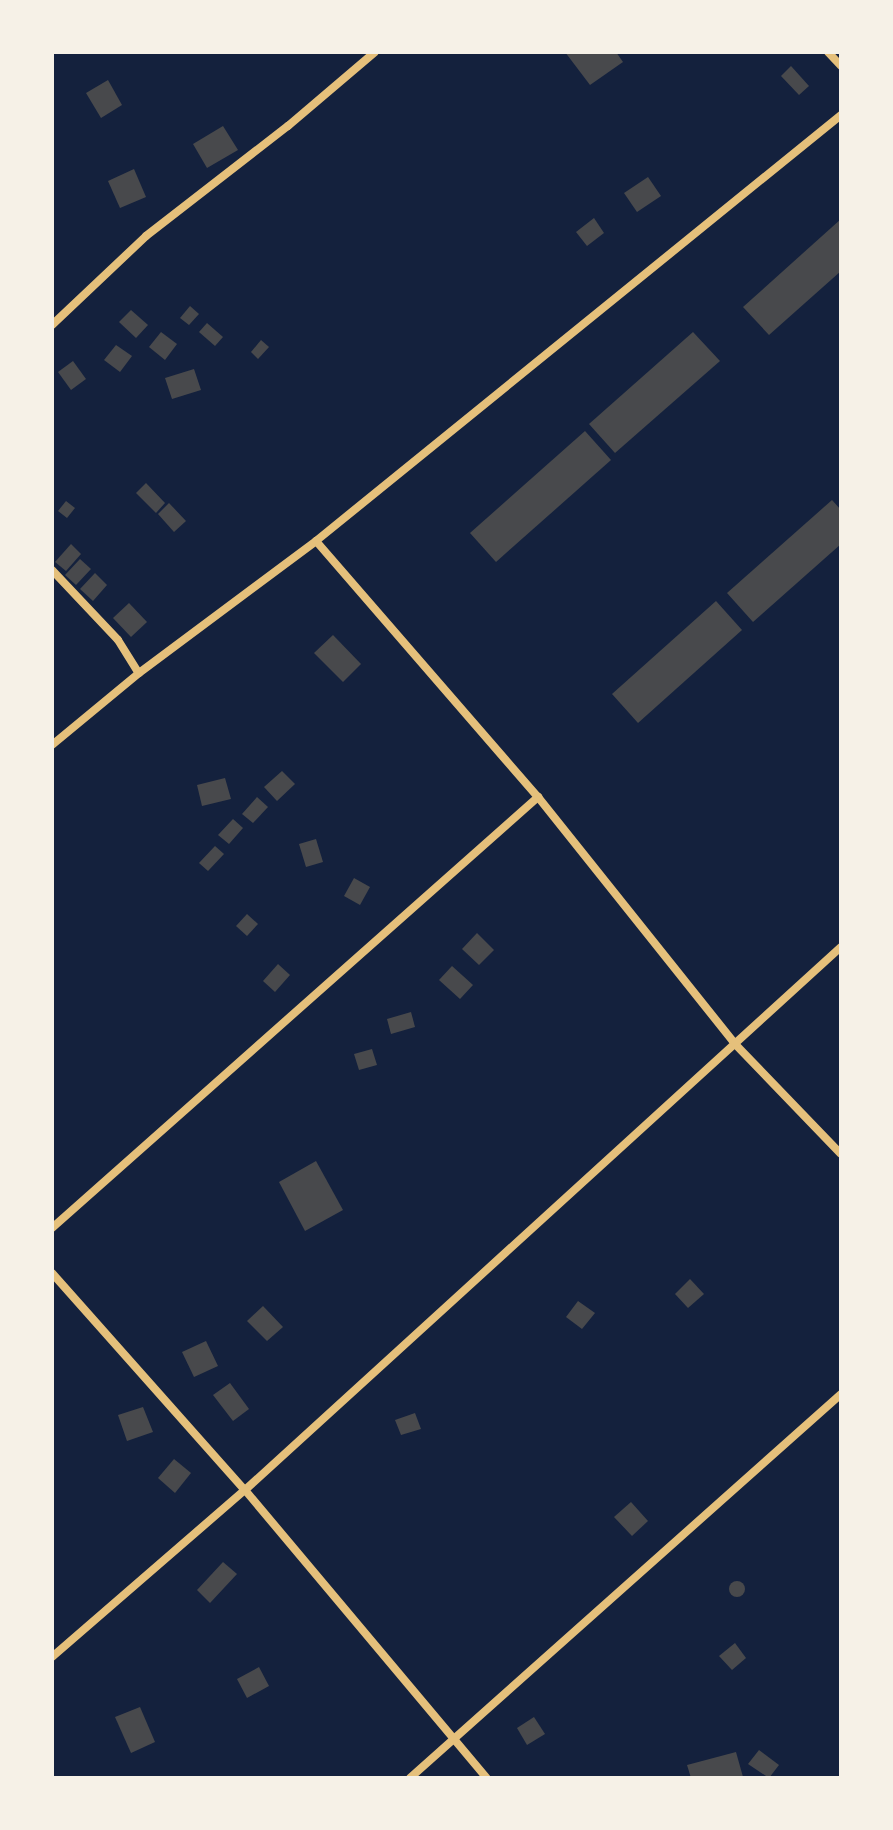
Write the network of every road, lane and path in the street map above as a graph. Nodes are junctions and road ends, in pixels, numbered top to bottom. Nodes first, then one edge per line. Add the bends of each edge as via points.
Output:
1 (375, 52) edge
2 (828, 52) edge
3 (841, 66) edge
4 (841, 115) edge
5 (52, 325) edge
6 (316, 541) junction
7 (52, 570) edge
8 (139, 673) junction
9 (52, 745) edge
10 (538, 797) junction
11 (841, 947) edge
12 (736, 1045) junction
13 (841, 1154) edge
14 (52, 1228) edge
15 (52, 1273) edge
16 (841, 1394) edge
17 (245, 1490) junction
18 (52, 1657) edge
19 (454, 1739) junction
20 (410, 1778) edge
21 (487, 1778) edge

1 - 5 street via 146,236
2 - 3 street
4 - 6 street
6 - 8 street
6 - 10 street
7 - 8 street via 118,640
8 - 9 street
10 - 12 street
10 - 14 street
11 - 12 street
12 - 13 street
12 - 17 street
15 - 17 street
16 - 19 street
17 - 18 street
17 - 19 street
19 - 20 street
19 - 21 street

